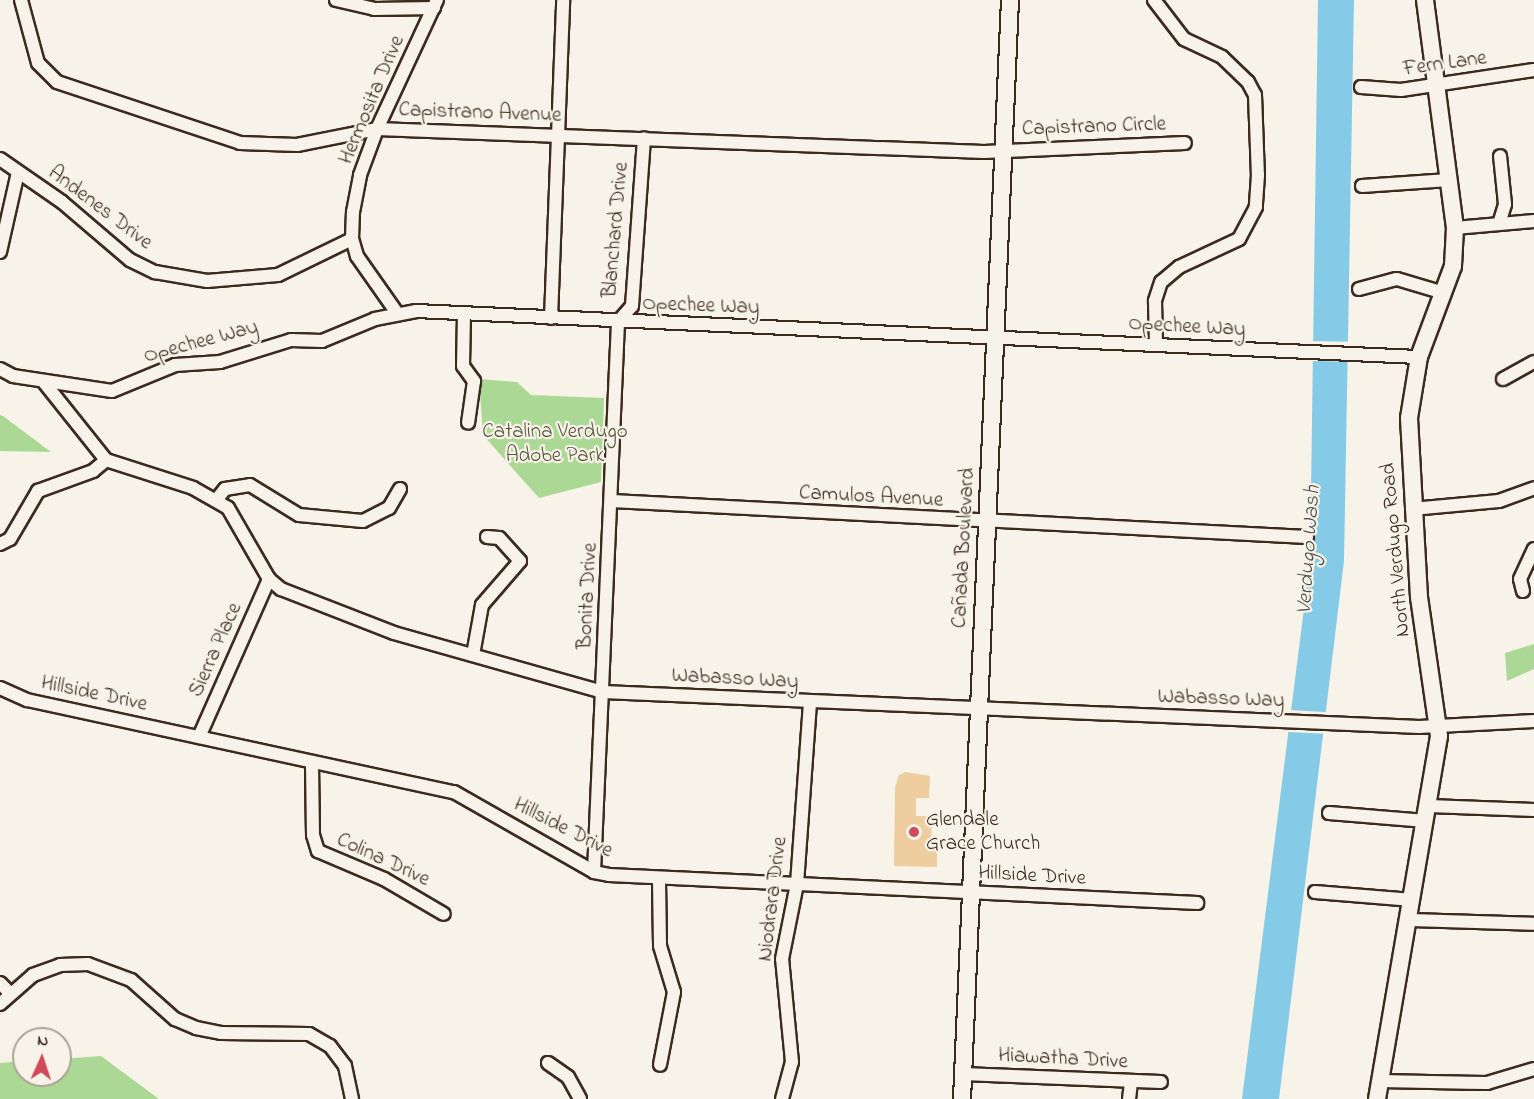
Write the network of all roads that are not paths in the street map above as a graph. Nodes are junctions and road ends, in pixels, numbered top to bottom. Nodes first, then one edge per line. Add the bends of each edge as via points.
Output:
1 (21, 0) edge
2 (336, 0) edge
3 (563, 0) edge
4 (1010, 0) edge
5 (1154, 0) edge
6 (1425, 0) edge
7 (435, 4) edge
8 (1534, 70) edge
9 (1438, 86) junction
10 (1361, 87) dead end
11 (377, 129) junction
12 (555, 134) junction
13 (644, 138) junction
14 (1185, 143) dead end
15 (1005, 150) junction
16 (1500, 156) dead end
17 (0, 159) edge
18 (18, 172) junction
19 (1449, 180) junction
20 (1362, 186) dead end
21 (1505, 204) junction
22 (1534, 221) edge
23 (1514, 222) junction
24 (1499, 224) junction
25 (1455, 228) junction
26 (352, 239) junction
27 (0, 252) edge
28 (1359, 289) dead end
29 (1444, 293) junction
30 (397, 313) junction
31 (464, 314) junction
32 (550, 318) junction
33 (618, 322) junction
34 (996, 338) junction
35 (1156, 345) junction
36 (1419, 357) junction
37 (1534, 362) edge
38 (0, 369) edge
39 (1503, 379) dead end
40 (43, 381) junction
41 (468, 423) dead end
42 (106, 460) junction
43 (400, 489) dead end
44 (1533, 491) edge
45 (217, 499) junction
46 (612, 501) junction
47 (1412, 509) junction
48 (989, 523) junction
49 (487, 537) dead end
50 (1307, 537) dead end
51 (0, 544) edge
52 (1534, 549) edge
53 (269, 579) junction
54 (1523, 591) dead end
55 (473, 655) junction
56 (0, 688) edge
57 (603, 692) junction
58 (810, 702) junction
59 (979, 708) junction
60 (1534, 721) edge
61 (1438, 727) junction
62 (199, 736) junction
63 (312, 764) junction
64 (1534, 810) edge
65 (1329, 813) dead end
66 (1428, 814) junction
67 (594, 872) junction
68 (658, 881) junction
69 (797, 884) junction
70 (1315, 892) dead end
71 (971, 893) junction
72 (1413, 900) junction
73 (1197, 903) dead end
74 (444, 914) dead end
75 (1409, 920) junction
76 (1534, 924) edge
77 (0, 983) edge
78 (10, 993) junction
79 (0, 1004) edge
80 (548, 1063) dead end
81 (660, 1065) dead end
82 (1534, 1069) edge
83 (963, 1074) junction
84 (1131, 1082) junction
85 (1161, 1082) dead end
86 (1380, 1082) junction
87 (352, 1099) edge
88 (580, 1099) edge
89 (782, 1099) edge
90 (962, 1099) edge
91 (1129, 1099) edge
92 (1377, 1099) edge

1 - 11 street, Capistrano Avenue via 38,63 57,82 240,143 297,145
2 - 7 street via 374,9
3 - 12 street
4 - 15 main road, Cañada Boulevard
5 - 35 street via 1184,39 1222,57 1248,82 1255,95 1258,175 1256,207 1239,239 1179,267 1161,282 1155,301
6 - 9 main road, North Verdugo Road
7 - 11 street, Hermosita Drive
8 - 9 street, Fern Lane
9 - 10 street, Fern Lane
9 - 19 main road, North Verdugo Road
11 - 12 street, Capistrano Avenue
11 - 26 street, Hermosita Drive via 360,175
12 - 13 street, Capistrano Avenue
12 - 32 street
13 - 15 street, Capistrano Avenue
13 - 33 street, Blanchard Drive via 632,306
14 - 15 street, Capistrano Circle via 1093,150
15 - 34 main road, Cañada Boulevard
16 - 21 street
17 - 18 street, Andenes Drive
18 - 26 street, Andenes Drive via 62,202 130,260 182,278 207,281 278,275
18 - 27 street
19 - 20 street
19 - 25 main road, North Verdugo Road
21 - 23 street
21 - 24 street
22 - 23 street
23 - 24 street
24 - 25 street
25 - 29 main road, North Verdugo Road via 1453,266
26 - 30 street, Hermosita Drive via 366,273
28 - 29 street via 1397,279
29 - 36 main road, North Verdugo Road
30 - 31 street, Opechee Way
30 - 40 street, Opechee Way via 322,341 291,340 220,362 175,365 112,391
31 - 32 street, Opechee Way
31 - 41 street via 462,366 474,381
32 - 33 street, Opechee Way
33 - 34 street, Opechee Way
33 - 46 street, Bonita Drive
34 - 35 street, Opechee Way
34 - 48 main road, Cañada Boulevard
35 - 36 street, Opechee Way
36 - 47 main road, North Verdugo Road via 1408,418
37 - 39 street
38 - 40 street, Opechee Way via 13,376
40 - 42 street
42 - 45 street
42 - 51 street via 93,471 38,491 10,539
43 - 45 street via 389,508 363,521 299,515 250,484 225,489
44 - 47 street via 1499,501
45 - 53 street via 238,521
46 - 48 street, Camulos Avenue
46 - 57 street, Bonita Drive
47 - 61 main road, North Verdugo Road
48 - 50 street, Camulos Avenue
48 - 59 main road, Cañada Boulevard
49 - 55 street via 499,538 520,561 482,605
52 - 54 street via 1520,579
53 - 55 street, Wabasso Way via 281,589 394,633
53 - 62 street, Sierra Place
55 - 57 street, Wabasso Way
56 - 62 street, Hillside Drive via 27,700
57 - 58 street, Wabasso Way
57 - 67 street, Bonita Drive
58 - 59 street, Wabasso Way
58 - 69 street, Niodrara Drive
59 - 61 street, Wabasso Way
59 - 71 main road, Cañada Boulevard
60 - 61 street, Wabasso Way
61 - 66 main road, North Verdugo Road
62 - 63 street, Hillside Drive
63 - 67 street, Hillside Drive via 454,792
63 - 74 street, Colina Drive via 313,835 318,851 384,879
64 - 66 street
65 - 66 street
66 - 72 main road, North Verdugo Road
67 - 68 street, Hillside Drive
68 - 69 street, Hillside Drive
68 - 81 street via 660,946 674,992
69 - 71 street, Hillside Drive
69 - 89 street, Niodrara Drive via 782,959 792,1062
70 - 72 street
71 - 73 street, Hillside Drive
71 - 83 main road, Cañada Boulevard
72 - 75 main road, North Verdugo Road
75 - 76 street
75 - 86 main road, North Verdugo Road
77 - 78 street
78 - 79 street
78 - 87 street via 33,975 60,966 88,964 112,971 131,980 175,1019 196,1028 221,1033 309,1034 330,1046 345,1066
80 - 88 street via 568,1077
82 - 86 street via 1487,1083
83 - 84 street, Hiawatha Drive
83 - 90 main road, Cañada Boulevard
84 - 85 street, Hiawatha Drive
84 - 91 street
86 - 92 main road, North Verdugo Road

